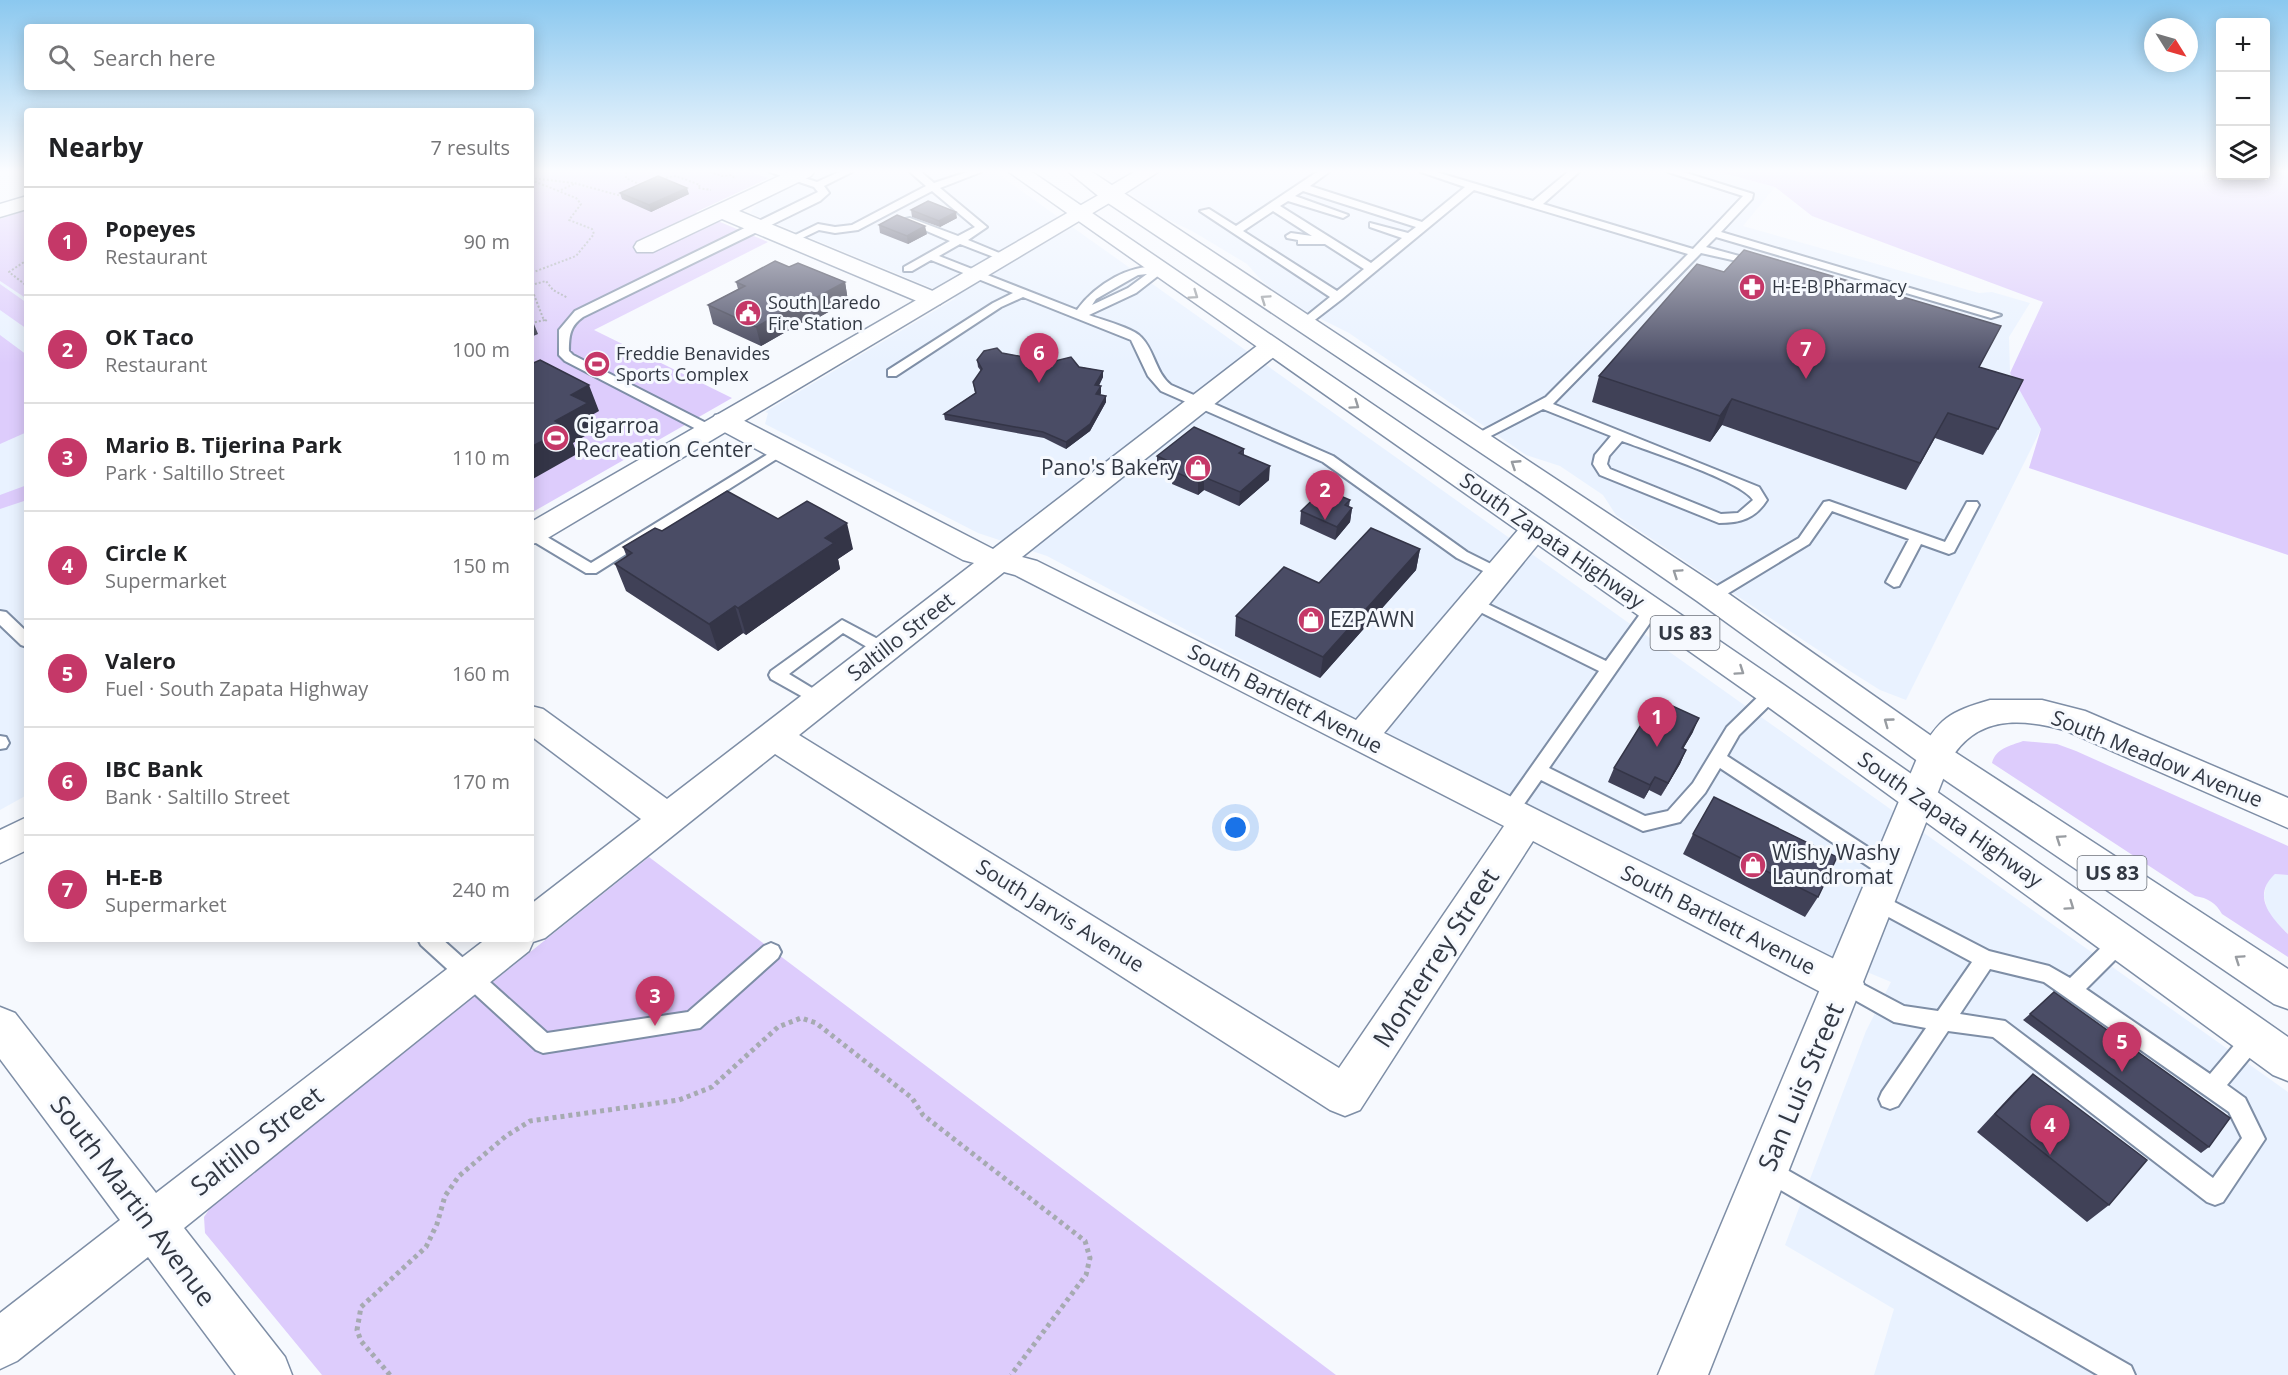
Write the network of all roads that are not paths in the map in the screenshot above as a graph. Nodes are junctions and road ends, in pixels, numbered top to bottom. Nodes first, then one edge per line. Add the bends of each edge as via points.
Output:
1 (662, 236) edge
2 (739, 236) edge
3 (781, 236) edge
4 (798, 236) edge
5 (949, 236) edge
6 (966, 236) edge
7 (1038, 236) edge
8 (1110, 236) edge
9 (1170, 236) edge
10 (1246, 236) edge
11 (1292, 236) edge
12 (1319, 236) edge
13 (1645, 236) edge
14 (1711, 236) edge
15 (1725, 236) edge
16 (1410, 237) edge
17 (790, 240) junction
18 (959, 240) junction
19 (1327, 241) junction
20 (1302, 242) dead end
21 (645, 247) dead end
22 (1274, 251) junction
23 (1316, 251) dead end
24 (1697, 251) junction
25 (930, 256) junction
26 (1003, 257) junction
27 (1292, 260) dead end
28 (1331, 260) dead end
29 (908, 269) dead end
30 (1308, 269) dead end
31 (1372, 269) junction
32 (1159, 270) junction
33 (1770, 270) edge
34 (974, 274) junction
35 (1023, 292) junction
36 (1338, 297) junction
37 (932, 299) junction
38 (1080, 314) junction
39 (1995, 315) dead end
40 (1303, 325) junction
41 (1270, 347) junction
42 (892, 372) dead end
43 (1199, 405) junction
44 (1543, 405) junction
45 (717, 426) junction
46 (1620, 435) junction
47 (1476, 438) junction
48 (781, 450) junction
49 (1972, 505) dead end
50 (1534, 530) junction
51 (534, 533) edge
52 (534, 535) edge
53 (1917, 537) junction
54 (999, 561) junction
55 (1498, 573) junction
56 (1894, 582) dead end
57 (1712, 596) junction
58 (1473, 602) junction
59 (1651, 610) junction
60 (0, 615) edge
61 (7, 631) edge
62 (24, 640) edge
63 (885, 650) junction
64 (1610, 670) junction
65 (1772, 693) junction
66 (820, 701) junction
67 (534, 720) edge
68 (775, 737) junction
69 (1361, 737) junction
70 (1935, 756) junction
71 (1717, 758) junction
72 (1539, 771) junction
73 (1919, 798) junction
74 (2288, 814) edge
75 (1518, 816) junction
76 (668, 819) junction
77 (24, 834) edge
78 (0, 848) edge
79 (1884, 886) junction
80 (534, 924) edge
81 (2121, 941) junction
82 (431, 942) edge
83 (511, 942) edge
84 (771, 952) dead end
85 (1985, 959) junction
86 (468, 975) junction
87 (1844, 984) junction
88 (2072, 990) junction
89 (2288, 991) edge
90 (1944, 1020) junction
91 (0, 1026) edge
92 (2254, 1037) junction
93 (2288, 1061) edge
94 (2212, 1087) junction
95 (1345, 1096) joint
96 (1890, 1099) dead end
97 (1767, 1169) junction
98 (151, 1224) junction
99 (0, 1344) edge
100 (267, 1375) edge
101 (1683, 1375) edge
102 (2122, 1375) edge

1 - 21 street
2 - 45 lane via 579,314 563,329 563,352 569,358
3 - 17 street
4 - 17 lane
5 - 18 lane
6 - 18 lane
7 - 26 street
8 - 32 street, South Zapata Highway / US 83
40 -> 9 street, South Zapata Highway / US 83
10 - 22 lane
11 - 19 lane
12 - 19 lane
13 - 24 lane
14 - 24 lane
15 - 39 lane
16 - 31 lane
17 - 37 street
18 - 25 lane
18 - 26 lane
19 - 20 lane
19 - 23 lane
19 - 28 lane
19 - 31 lane
22 - 27 lane
22 - 30 lane
22 - 36 lane
24 - 33 lane
24 - 44 lane
25 - 29 lane
25 - 34 lane
26 - 34 street
31 - 36 lane
32 - 38 lane via 1148,281
32 -> 41 street, South Zapata Highway / US 83
34 - 35 lane
34 - 37 street
35 - 38 lane
35 - 42 lane
36 - 40 lane
37 - 45 street
38 - 43 lane via 1135,337 1144,346 1154,380
40 - 47 street, South Zapata Highway / US 83
41 - 43 street, Saltillo Street
41 -> 50 street, South Zapata Highway / US 83
43 - 54 street, Saltillo Street
43 - 55 lane via 1224,412 1328,459 1462,555
44 - 46 lane
44 - 47 lane
45 - 48 street, South Bartlett Avenue
45 - 51 street
46 - 46 lane via 1754,490 1761,500 1755,511 1737,519 1719,518 1605,472 1600,464 1602,455
57 -> 47 street, South Zapata Highway / US 83
48 - 52 lane via 591,570
48 - 54 street, South Bartlett Avenue via 973,553
49 - 53 lane via 1949,549
50 - 55 street
50 - 59 street, South Zapata Highway / US 83
53 - 56 lane
53 - 57 lane via 1829,505 1804,540
54 - 63 street, Saltillo Street
54 - 69 street, South Bartlett Avenue via 1026,568
55 - 58 street
70 -> 57 street, South Zapata Highway / US 83
58 - 64 lane
58 - 69 street
59 - 64 lane
59 -> 65 street, South Zapata Highway / US 83
60 - 61 lane
61 - 62 lane
63 - 66 street, Saltillo Street
63 - 66 lane via 842,626 777,675
64 - 72 lane
65 - 71 lane via 1733,731
65 - 73 street, South Zapata Highway / US 83
66 - 68 street, Saltillo Street
67 - 76 street
68 - 76 street, Saltillo Street
68 - 95 street, South Jarvis Avenue
69 - 75 street, South Bartlett Avenue
70 - 73 street, South Meadow Avenue
70 - 74 street, South Meadow Avenue via 1950,732 1969,719 1990,712 2042,712 2073,720
89 -> 70 street, South Zapata Highway / US 83
71 - 72 lane via 1699,788 1674,817 1643,824
71 - 79 lane
72 - 75 lane
73 - 79 street, San Luis Street
73 -> 81 street, South Zapata Highway / US 83
75 - 87 street, South Bartlett Avenue
75 - 95 street, Monterrey Street
76 - 80 street, Saltillo Street
77 - 78 street
79 - 85 lane
79 - 87 street, San Luis Street
81 - 88 lane
81 - 92 street, South Zapata Highway / US 83
82 - 86 lane
83 - 86 street, Saltillo Street
84 - 86 lane via 693,1021 543,1043
85 - 88 lane via 2049,975
85 - 90 lane
86 - 98 street, Saltillo Street
87 - 90 lane via 1901,1015
87 - 97 street, San Luis Street
88 - 94 lane
90 - 94 lane via 1998,1028 2215,1194 2254,1139 2237,1105
90 - 96 lane
91 - 98 street, South Martin Avenue
92 - 93 street, South Zapata Highway / US 83
92 - 94 lane
97 - 101 street, San Luis Street
97 - 102 lane
98 - 99 street, Saltillo Street
98 - 100 street, South Martin Avenue

